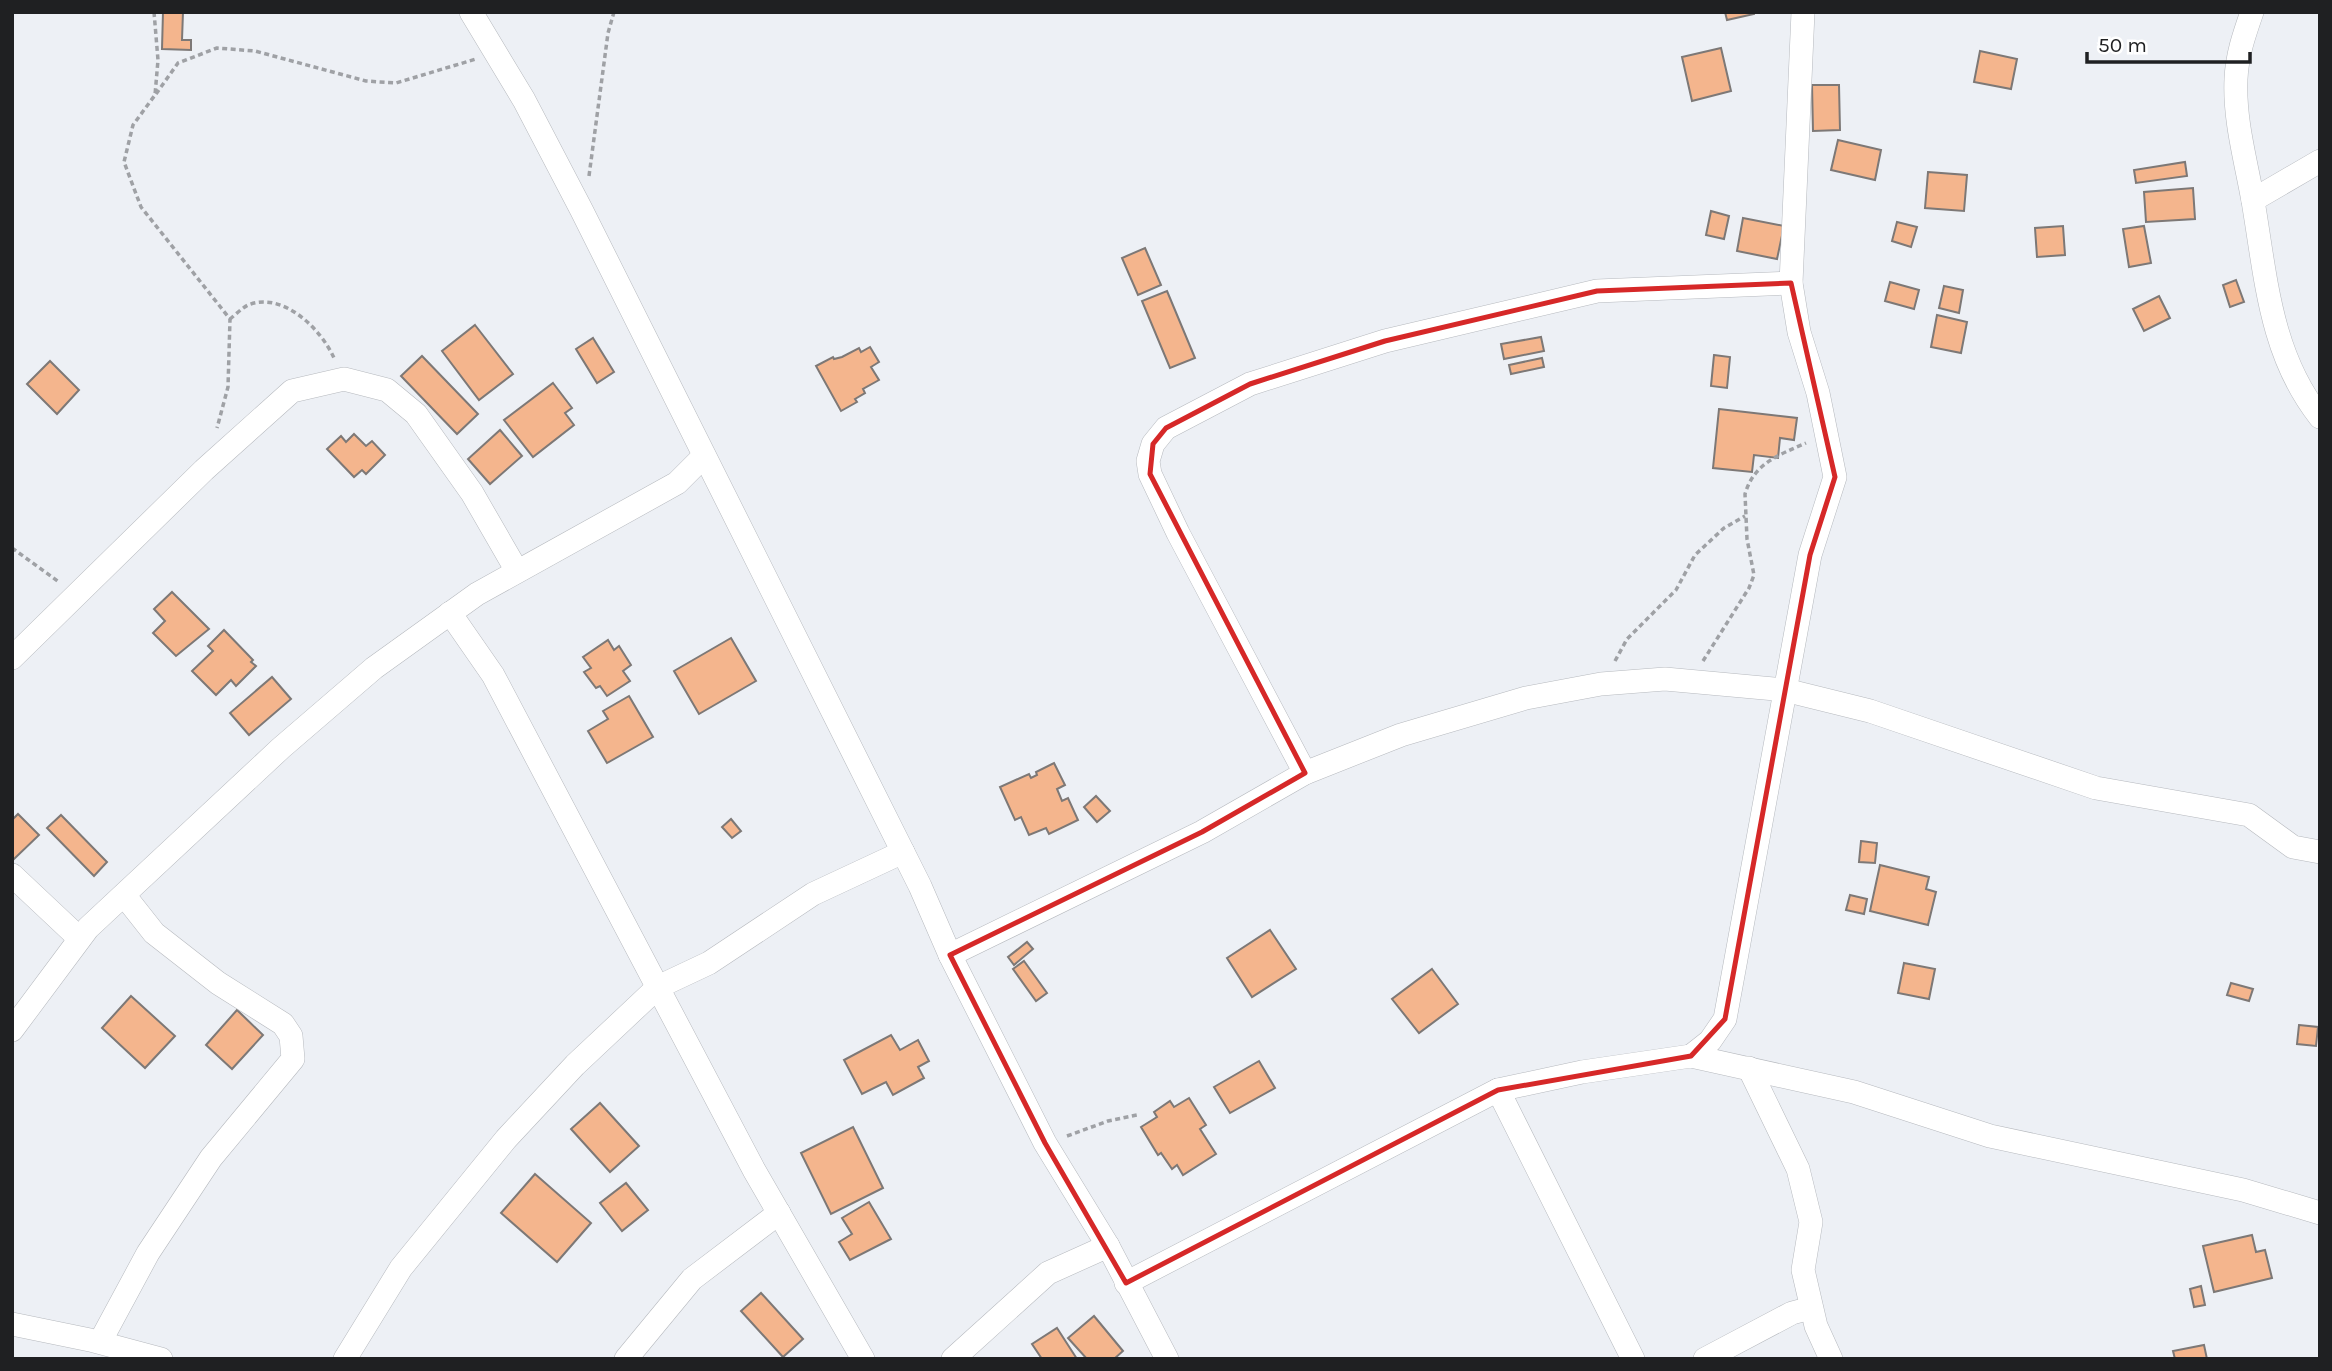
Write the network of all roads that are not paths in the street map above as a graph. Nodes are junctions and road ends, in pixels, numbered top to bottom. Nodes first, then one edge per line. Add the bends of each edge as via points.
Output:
1 (471, 12) edge
2 (1804, 12) edge
3 (2252, 12) edge
4 (2320, 161) edge
5 (2253, 200) junction
6 (1791, 283) junction
7 (2320, 416) edge
8 (704, 456) junction
9 (517, 571) junction
10 (450, 613) junction
11 (12, 658) edge
12 (1785, 690) junction
13 (1305, 773) junction
14 (903, 852) junction
15 (2320, 852) edge
16 (12, 875) edge
17 (124, 895) junction
18 (79, 939) junction
19 (950, 955) junction
20 (658, 987) junction
21 (12, 1030) edge
22 (1691, 1056) junction
23 (1749, 1068) junction
24 (1498, 1090) junction
25 (779, 1213) junction
26 (2320, 1213) edge
27 (1108, 1246) junction
28 (1126, 1283) junction
29 (1811, 1308) junction
30 (12, 1324) edge
31 (100, 1342) junction
32 (161, 1359) edge
33 (345, 1359) edge
34 (626, 1359) edge
35 (863, 1359) edge
36 (953, 1359) edge
37 (1167, 1359) edge
38 (1633, 1359) edge
39 (1705, 1359) edge
40 (1831, 1359) edge

1 - 8 street via 524,100
2 - 6 street
3 - 5 street via 2238,55 2236,82 2239,128
4 - 5 street
5 - 7 street via 2277,339 2297,384
6 - 12 street via 1835,477 1810,555
6 - 13 street via 1597,291 1385,341 1250,384 1166,428 1153,444 1150,474
8 - 9 street via 677,483
8 - 14 street
9 - 10 street
9 - 11 street via 472,493 416,414 387,390 344,379 292,391
10 - 17 street via 374,668 281,748
10 - 20 street via 493,675
12 - 13 street via 1688,679 1601,684 1526,698 1413,732
12 - 15 street via 1870,711 2095,788 2249,815 2293,847
12 - 22 street via 1725,1019 1710,1041
13 - 19 street via 1202,832
14 - 19 street
14 - 20 street via 813,894 709,963
16 - 18 street
17 - 18 street
17 - 31 street via 154,933 218,983 283,1024 291,1036 293,1059 204,1169 148,1253
18 - 21 street
19 - 27 street via 1045,1143
20 - 25 street
20 - 33 street via 575,1065 506,1139 401,1268
22 - 23 street
22 - 24 street
23 - 26 street via 1854,1092 1990,1136 2243,1190
23 - 29 street via 1798,1170 1806,1198 1811,1222 1803,1270
24 - 28 street
24 - 38 street
25 - 34 street via 692,1279
25 - 35 street
27 - 28 street
27 - 36 street via 1048,1273
28 - 37 street
29 - 39 street
29 - 40 street
30 - 31 street
31 - 32 street

